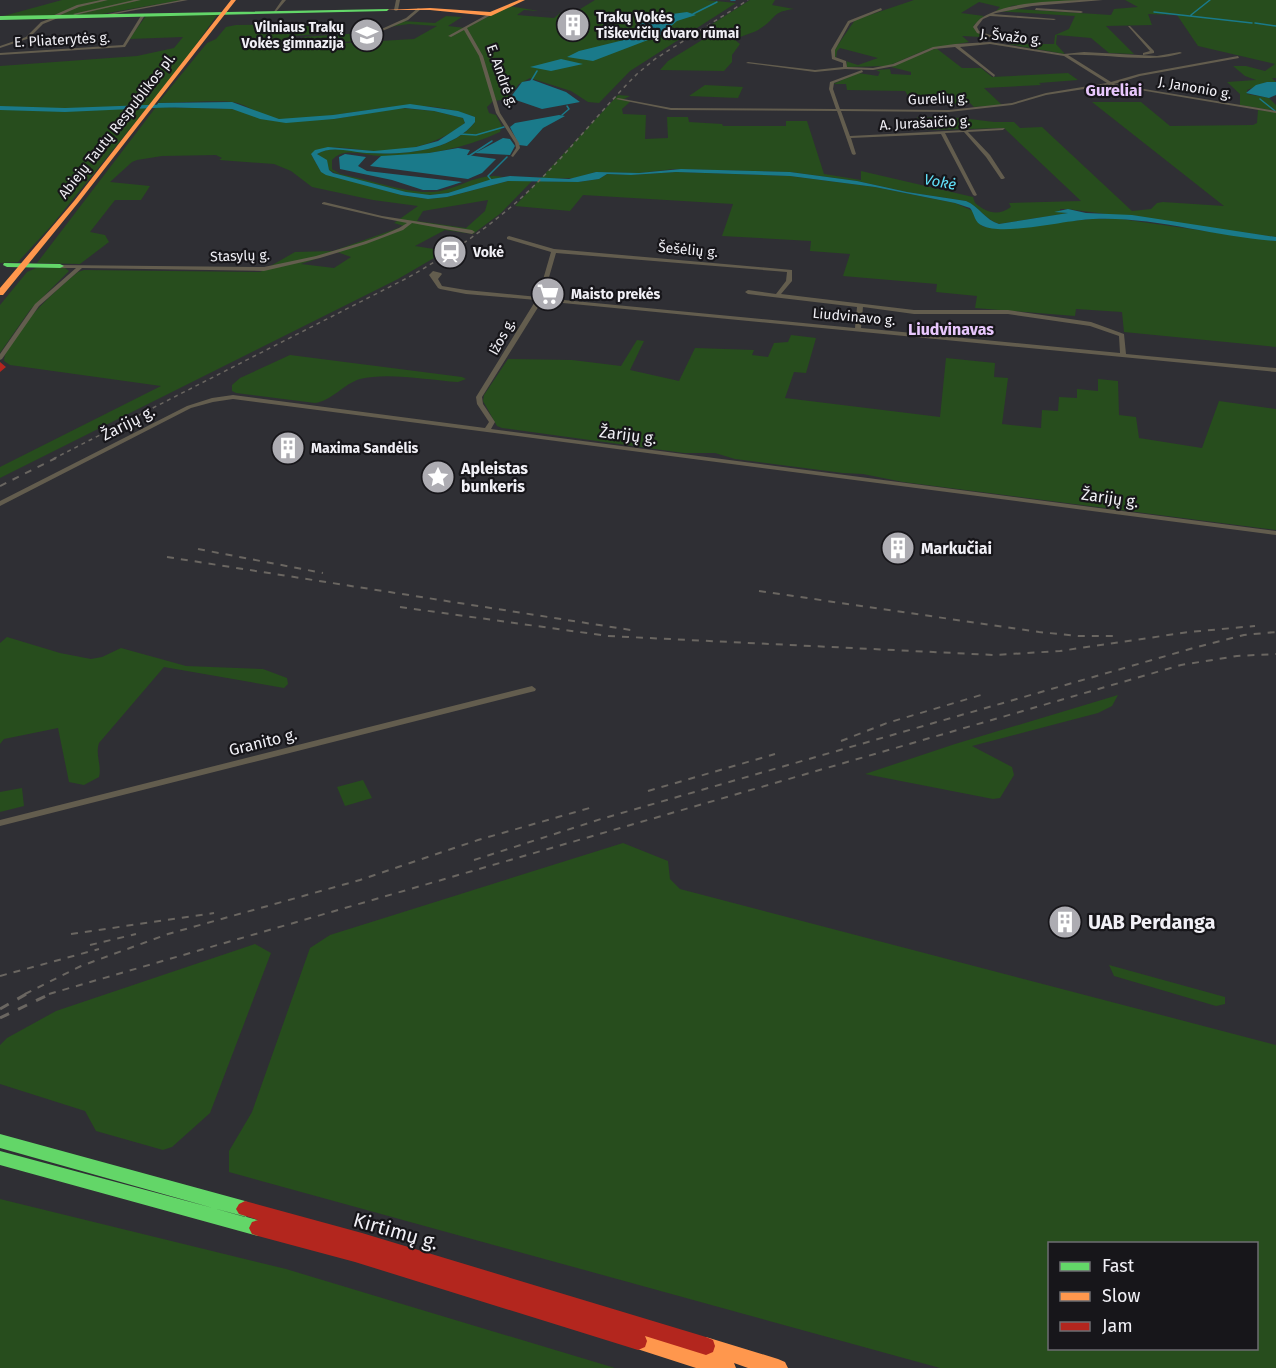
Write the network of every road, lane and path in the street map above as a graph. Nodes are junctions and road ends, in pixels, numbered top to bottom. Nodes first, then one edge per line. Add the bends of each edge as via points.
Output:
1 (106, 0) edge
2 (139, 0) edge
3 (186, 0) edge
4 (234, 0) edge
5 (239, 0) edge
6 (284, 0) edge
7 (523, 0) edge
8 (1101, 0) edge
9 (397, 5) edge
10 (1015, 7) junction
11 (419, 9) junction
12 (881, 9) dead end
13 (274, 12) junction
14 (1081, 12) dead end
15 (226, 13) junction
16 (491, 14) junction
17 (143, 15) junction
18 (990, 15) junction
19 (100, 16) junction
20 (55, 17) junction
21 (0, 18) edge
22 (1054, 19) dead end
23 (1129, 27) dead end
24 (465, 28) junction
25 (379, 31) dead end
26 (467, 34) junction
27 (89, 37) dead end
28 (27, 38) junction
29 (955, 45) junction
30 (1012, 46) junction
31 (0, 47) edge
32 (1180, 52) dead end
33 (0, 54) edge
34 (1126, 54) junction
35 (1065, 55) junction
36 (1238, 57) dead end
37 (748, 63) dead end
38 (845, 68) junction
39 (860, 70) junction
40 (994, 76) dead end
41 (1110, 84) junction
42 (618, 99) dead end
43 (633, 101) joint
44 (838, 110) junction
45 (1276, 112) edge
46 (1003, 129) dead end
47 (942, 132) junction
48 (966, 132) junction
49 (849, 137) junction
50 (854, 154) dead end
51 (513, 156) dead end
52 (1003, 178) dead end
53 (975, 195) dead end
54 (324, 203) dead end
55 (411, 222) junction
56 (428, 225) junction
57 (406, 228) junction
58 (472, 232) dead end
59 (509, 238) dead end
60 (554, 250) junction
61 (4, 265) edge
62 (26, 266) junction
63 (60, 266) joint
64 (80, 267) junction
65 (435, 279) dead end
66 (748, 292) dead end
67 (0, 293) edge
68 (777, 296) junction
69 (540, 299) junction
70 (0, 301) edge
71 (861, 307) junction
72 (858, 329) junction
73 (1124, 355) junction
74 (0, 358) edge
75 (0, 367) edge
76 (1276, 370) edge
77 (487, 430) junction
78 (0, 504) edge
79 (1276, 533) edge
80 (532, 689) dead end
81 (0, 823) edge
82 (0, 1142) edge
83 (0, 1158) edge
84 (726, 1368) edge
85 (778, 1368) edge

1 - 20 street, E. Pliaterytės g. via 78,6
2 - 19 street via 75,14
3 - 19 street
4 - 15 main road, Abiejų Tautų Respublikos pl.
5 - 15 main road, Abiejų Tautų Respublikos pl.
6 - 13 street
7 - 16 main road
8 - 10 street
9 - 11 main road
9 - 13 main road
10 - 14 street
10 - 18 street via 998,9
11 - 16 main road
11 - 25 street
12 - 38 street via 849,22 833,50 833,58 845,62
13 - 15 main road
15 - 17 main road
15 - 62 main road, Abiejų Tautų Respublikos pl.
16 - 24 street
17 - 19 main road
17 - 33 street, E. Pliaterytės g. via 124,46
18 - 22 street
18 - 30 street via 976,23 976,29
19 - 20 main road
20 - 21 main road
20 - 28 street, E. Pliaterytės g.
23 - 34 street via 1153,52
24 - 26 street, E. Andrė g.
24 - 26 street via 450,36
26 - 51 street, E. Andrė g. via 481,56 497,111 518,146
27 - 28 street
28 - 31 street, E. Pliaterytės g.
29 - 30 street, J. Švažo g. via 984,42
29 - 39 street, J. Švažo g. via 933,48 894,65
29 - 40 street
30 - 35 street, J. Švažo g.
32 - 34 street via 1162,57
34 - 35 street
35 - 41 street, J. Švažo g.
36 - 41 street, Gurelių g.
37 - 38 street via 816,71
38 - 39 street
39 - 44 street, J. Švažo g. via 832,82
41 - 44 street, Gurelių g. via 978,108
41 - 45 street, J. Janonio g.
42 - 43 street
43 - 44 street, Gurelių g. via 671,109
44 - 49 street
46 - 48 street, A. Jurašaičio g.
47 - 48 street, A. Jurašaičio g.
47 - 49 street, A. Jurašaičio g.
47 - 53 street
48 - 52 street
49 - 50 street
54 - 55 street
55 - 56 street
55 - 57 street
56 - 57 street, Stasylų g.
56 - 58 street
57 - 64 street, Stasylų g. via 309,260 264,269
59 - 60 street
60 - 68 street, Šešėlių g. via 790,271 789,281
60 - 69 street, Ižos g.
61 - 62 main road
62 - 63 main road
62 - 67 main road, Abiejų Tautų Respublikos pl.
62 - 70 main road, Abiejų Tautų Respublikos pl.
63 - 64 street, Stasylų g.
64 - 74 street via 37,304
65 - 69 street, Liudvinavo g. via 446,290
66 - 68 street
68 - 71 street
69 - 72 street, Liudvinavo g.
69 - 77 street, Ižos g. via 480,397 480,404 492,422
71 - 72 street
71 - 73 street via 914,312 1000,311 1073,321 1122,335
72 - 73 street, Liudvinavo g.
73 - 76 street, Liudvinavo g.
74 - 75 street
77 - 78 street, Žarijų g. via 249,399 212,400 189,407
77 - 79 street, Žarijų g.
80 - 81 street, Granito g.
82 - 85 main road, Kirtimų g. via 362,1241
83 - 84 main road, Kirtimų g. via 355,1254

